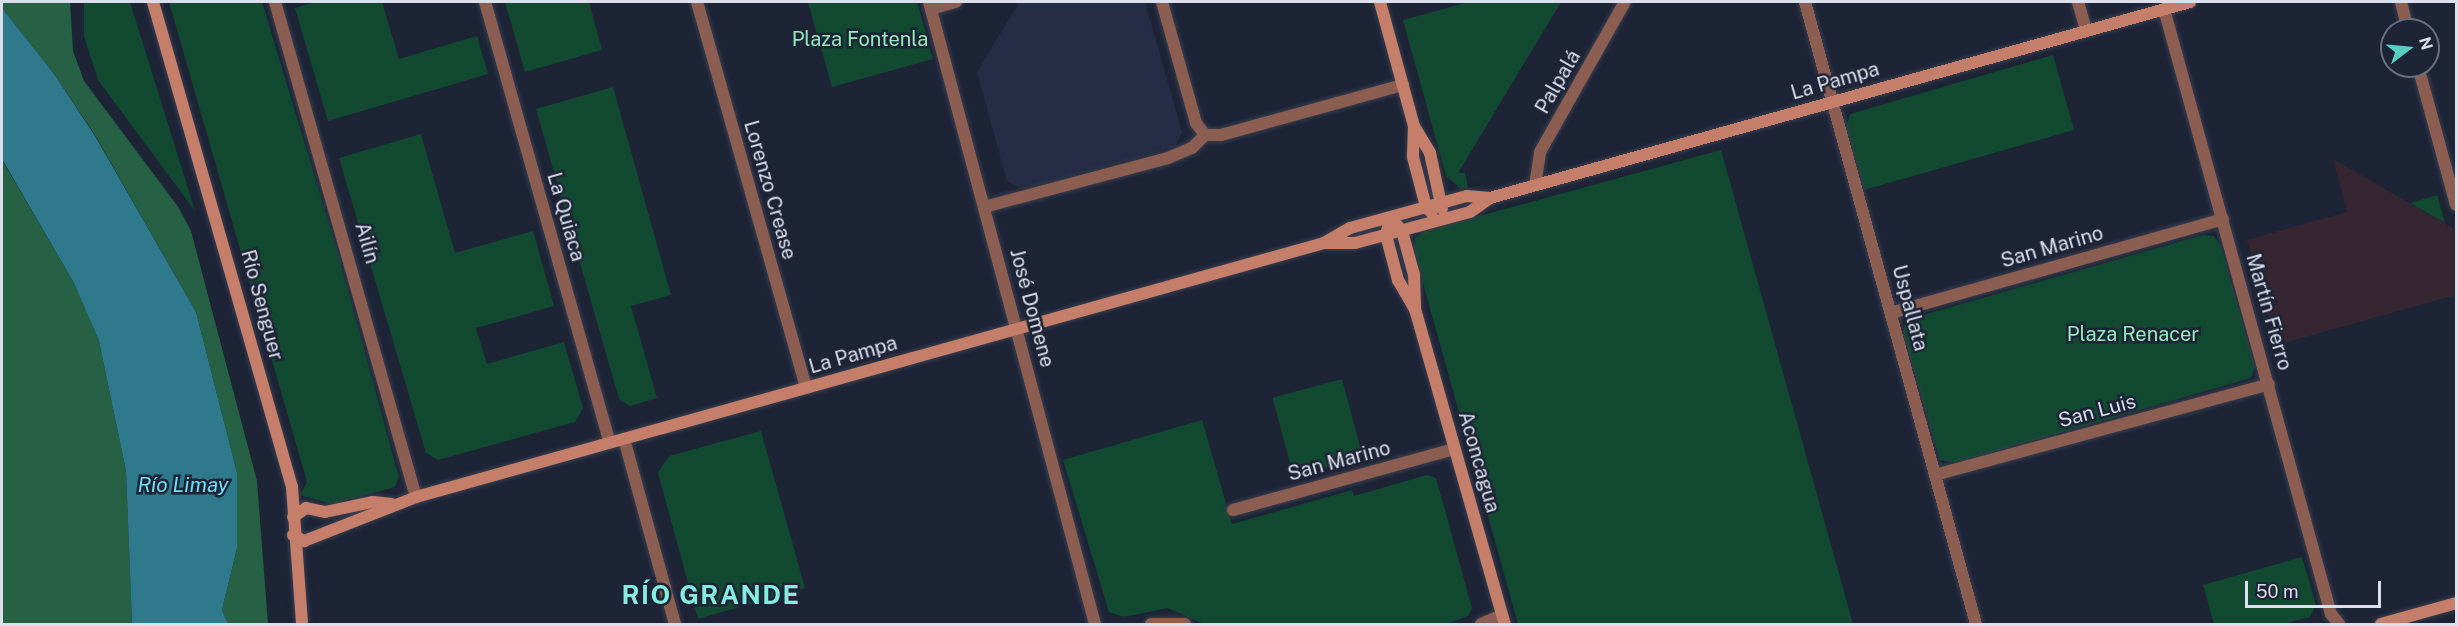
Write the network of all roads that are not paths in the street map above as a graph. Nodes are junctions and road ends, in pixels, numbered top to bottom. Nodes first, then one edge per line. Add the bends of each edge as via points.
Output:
1 (153, 2) edge
2 (275, 2) edge
3 (485, 2) edge
4 (697, 2) edge
5 (956, 2) edge
6 (1162, 2) edge
7 (1380, 2) edge
8 (1625, 2) edge
9 (1806, 2) edge
10 (2078, 2) edge
11 (2190, 2) edge
12 (2401, 2) edge
13 (930, 5) edge
14 (2163, 9) junction
15 (2405, 18) edge
16 (2086, 30) junction
17 (2421, 78) edge
18 (1403, 85) junction
19 (1833, 102) junction
20 (1414, 126) junction
21 (1205, 135) junction
22 (1535, 185) junction
23 (1490, 198) junction
24 (1443, 203) junction
25 (2457, 205) edge
26 (984, 207) junction
27 (1426, 207) junction
28 (1390, 217) junction
29 (2223, 219) junction
30 (1438, 221) junction
31 (1402, 231) junction
32 (1386, 235) junction
33 (1324, 243) junction
34 (1415, 309) junction
35 (1891, 313) junction
36 (1017, 328) junction
37 (2268, 384) junction
38 (806, 388) junction
39 (624, 439) junction
40 (610, 443) junction
41 (1455, 449) junction
42 (1935, 475) junction
43 (416, 497) junction
44 (392, 504) junction
45 (1233, 510) dead end
46 (293, 517) junction
47 (293, 535) junction
48 (2457, 603) edge
49 (1503, 620) edge
50 (303, 624) edge
51 (675, 624) edge
52 (1095, 624) edge
53 (1151, 624) edge
54 (1185, 624) edge
55 (1481, 624) edge
56 (1976, 624) edge
57 (2339, 624) edge
58 (2381, 624) edge

1 - 46 street, Río Senguer via 284,457 294,494
2 - 43 street, Ailín
3 - 40 street, La Quiaca
4 - 38 street, Lorenzo Crease
5 - 13 street
6 - 21 street via 1196,123
7 - 18 street
8 - 22 street, Palpalá via 1540,152
9 - 19 street, Uspallata
10 - 16 street
11 - 14 street, La Pampa
12 - 15 street
13 - 26 street, José Domene
14 - 16 street, La Pampa
14 - 29 street, Martín Fierro
16 - 19 street, La Pampa
17 - 25 street
18 - 20 street
18 - 21 street via 1221,135
19 - 22 street, La Pampa
19 - 35 street, Uspallata
20 - 24 street via 1430,153
20 - 27 street via 1413,156
21 - 26 street via 1192,148 1168,158
22 - 23 street, La Pampa
23 - 24 street, La Pampa via 1472,195
23 - 30 street, La Pampa via 1475,210
24 - 27 street, La Pampa
24 - 30 street
26 - 36 street, José Domene
27 - 28 street, La Pampa
27 - 30 street
28 - 31 street, Aconcagua
28 - 32 street, Aconcagua
28 - 33 street, La Pampa via 1346,229
29 - 35 street, San Marino
29 - 37 street, Martín Fierro
30 - 31 street, La Pampa
31 - 32 street, La Pampa
31 - 34 street, Aconcagua via 1415,281
32 - 33 street, La Pampa via 1349,244
32 - 34 street, Aconcagua via 1398,280
33 - 36 street, La Pampa
34 - 41 street, Aconcagua
35 - 42 street, Uspallata
36 - 38 street, La Pampa
36 - 52 street, José Domene
37 - 42 street, San Luis
37 - 57 street, Martín Fierro via 2331,614
38 - 39 street, La Pampa
39 - 40 street, La Pampa
39 - 51 street
40 - 43 street, La Pampa
41 - 45 street, San Marino
41 - 49 street, Aconcagua
42 - 56 street, Uspallata
43 - 44 street, La Pampa
44 - 46 street, La Pampa via 373,502 325,512 302,509
44 - 47 street, La Pampa via 376,515 333,527 307,540 298,541
46 - 47 street, Río Senguer
47 - 50 street, Río Senguer via 301,569
48 - 58 street
49 - 55 street
53 - 54 street

